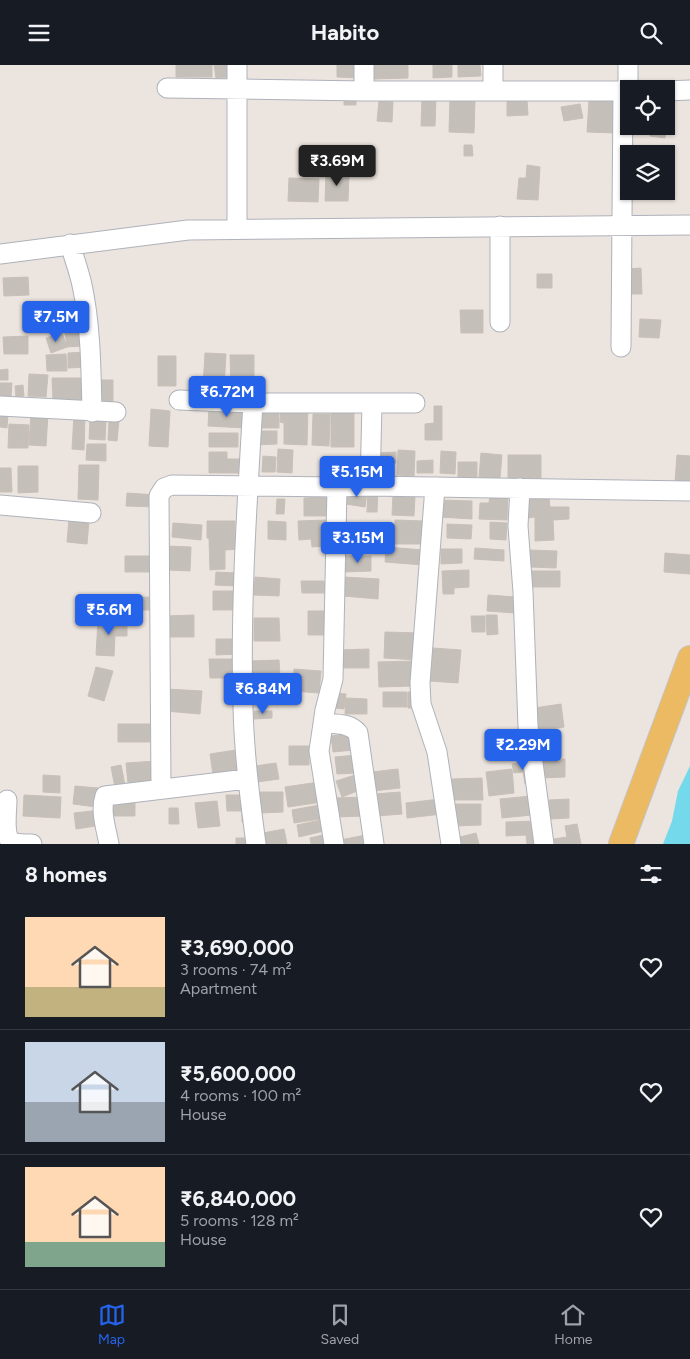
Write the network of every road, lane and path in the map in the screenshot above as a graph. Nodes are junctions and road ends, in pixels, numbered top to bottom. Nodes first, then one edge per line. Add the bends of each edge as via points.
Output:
1 (237, 65) edge
2 (364, 65) edge
3 (493, 65) edge
4 (628, 65) edge
5 (627, 80) edge
6 (167, 88) dead end
7 (238, 89) junction
8 (493, 90) junction
9 (690, 90) edge
10 (364, 91) junction
11 (620, 91) edge
12 (675, 91) edge
13 (626, 135) edge
14 (690, 225) edge
15 (623, 226) junction
16 (500, 227) junction
17 (237, 229) junction
18 (70, 244) junction
19 (0, 254) edge
20 (500, 322) dead end
21 (622, 347) dead end
22 (179, 400) dead end
23 (253, 403) junction
24 (372, 403) junction
25 (415, 403) dead end
26 (0, 406) edge
27 (92, 412) junction
28 (116, 412) dead end
29 (248, 485) junction
30 (370, 485) junction
31 (337, 487) junction
32 (436, 487) junction
33 (520, 488) junction
34 (690, 491) edge
35 (0, 505) edge
36 (91, 513) dead end
37 (690, 658) edge
38 (324, 723) junction
39 (247, 779) junction
40 (161, 789) junction
41 (7, 800) dead end
42 (32, 844) edge
43 (109, 844) edge
44 (256, 844) edge
45 (334, 844) edge
46 (374, 844) edge
47 (451, 844) edge
48 (544, 844) edge
49 (621, 844) edge

1 - 7 street
2 - 10 street
3 - 8 street
4 - 5 street
6 - 7 street
7 - 10 street
7 - 17 street
8 - 10 street
8 - 11 street
9 - 12 street
13 - 15 street
14 - 15 street
15 - 16 street
15 - 21 street
16 - 17 street
16 - 20 street
17 - 18 street via 188,230
18 - 19 street
18 - 27 street via 82,285 88,325
22 - 23 street
23 - 24 street
23 - 29 street
24 - 25 street
24 - 30 street
26 - 27 street
27 - 28 street
29 - 31 street
29 - 39 street via 243,708
29 - 40 street via 172,485 164,488 159,496
30 - 31 street
30 - 32 street
31 - 38 street via 333,679
32 - 33 street
32 - 47 street via 420,683 421,704 437,752
33 - 34 street
33 - 48 street via 518,526 528,726
35 - 36 street
37 - 49 main road
38 - 45 street via 319,751
38 - 46 street via 349,726 358,733
39 - 40 street
39 - 44 street
40 - 43 street via 105,796 102,803
41 - 42 street via 8,839

